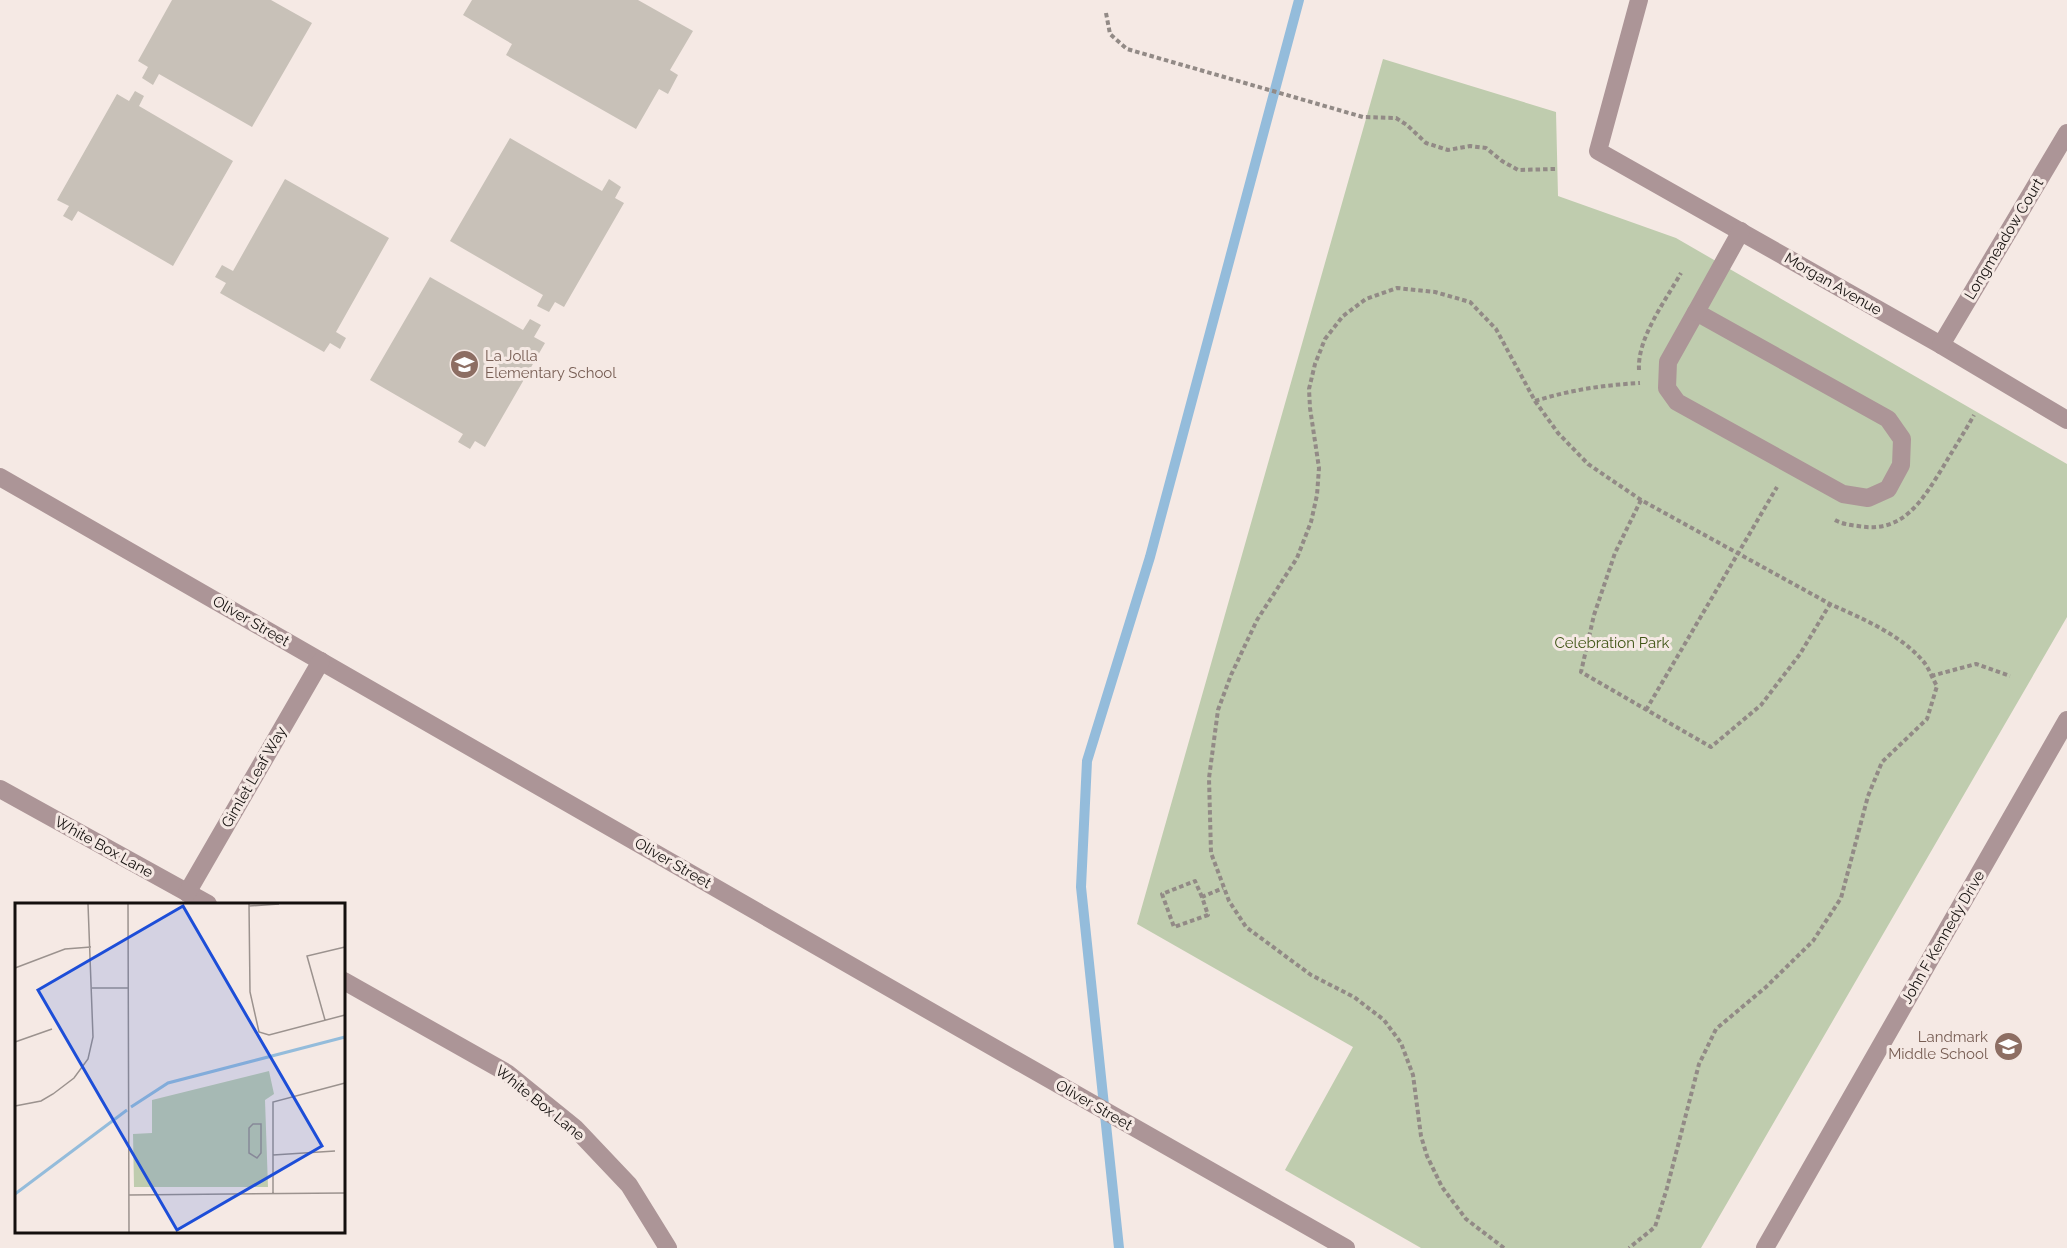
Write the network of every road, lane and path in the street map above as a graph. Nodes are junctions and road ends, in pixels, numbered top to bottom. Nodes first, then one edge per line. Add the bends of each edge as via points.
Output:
1 (1639, 0) edge
2 (1106, 14) dead end
3 (2067, 133) edge
4 (1556, 169) dead end
5 (1741, 231) junction
6 (1696, 312) junction
7 (1941, 345) junction
8 (1640, 383) dead end
9 (1535, 401) junction
10 (2067, 420) edge
11 (0, 477) edge
12 (1777, 487) dead end
13 (1641, 500) junction
14 (1738, 553) junction
15 (1830, 604) junction
16 (321, 661) junction
17 (1931, 676) junction
18 (2010, 676) dead end
19 (1646, 710) junction
20 (2067, 720) edge
21 (0, 789) edge
22 (1223, 888) junction
23 (187, 893) junction
24 (1202, 897) junction
25 (206, 903) edge
26 (345, 982) edge
27 (668, 1248) edge
28 (1346, 1248) edge
29 (1504, 1248) edge
30 (1629, 1248) edge
31 (1765, 1248) edge

1 - 5 street, Morgan Avenue via 1598,151
2 - 4 path via 1110,34 1127,49 1363,117 1396,118 1426,143 1449,150 1486,148 1518,170
3 - 7 street, Longmeadow Court
5 - 6 street
5 - 7 street, Morgan Avenue
6 - 6 street via 1668,362 1667,388 1677,402 1843,494 1868,498 1888,489 1901,465 1902,439 1888,420
7 - 10 street, Morgan Avenue
8 - 9 path via 1595,386
9 - 13 path via 1558,433 1588,464
9 - 22 path via 1496,329 1470,302 1443,294 1397,288 1366,299 1343,316 1325,339 1309,389 1319,468 1311,522 1297,558 1253,629 1218,710 1209,778 1209,818 1211,853
11 - 16 street, Oliver Street
12 - 14 path
13 - 14 path
13 - 19 path via 1615,554 1594,615 1581,672
14 - 15 path
14 - 19 path
15 - 17 path via 1905,644
15 - 19 path via 1800,654 1761,705 1711,747
16 - 23 street, Gimlet Leaf Way
16 - 28 street, Oliver Street
17 - 18 path via 1976,664
17 - 30 path via 1936,686 1927,718 1881,762 1841,898 1814,941 1716,1029 1699,1064 1655,1227
20 - 31 street, John F Kennedy Drive
21 - 23 street, White Box Lane
22 - 24 path
22 - 29 path via 1246,927 1311,975 1354,997 1384,1020 1401,1043 1413,1075 1427,1156 1442,1187 1466,1219
23 - 25 street, White Box Lane
24 - 24 path via 1208,915 1174,927 1162,894 1196,881
26 - 27 street, White Box Lane via 507,1073 575,1128 628,1185

